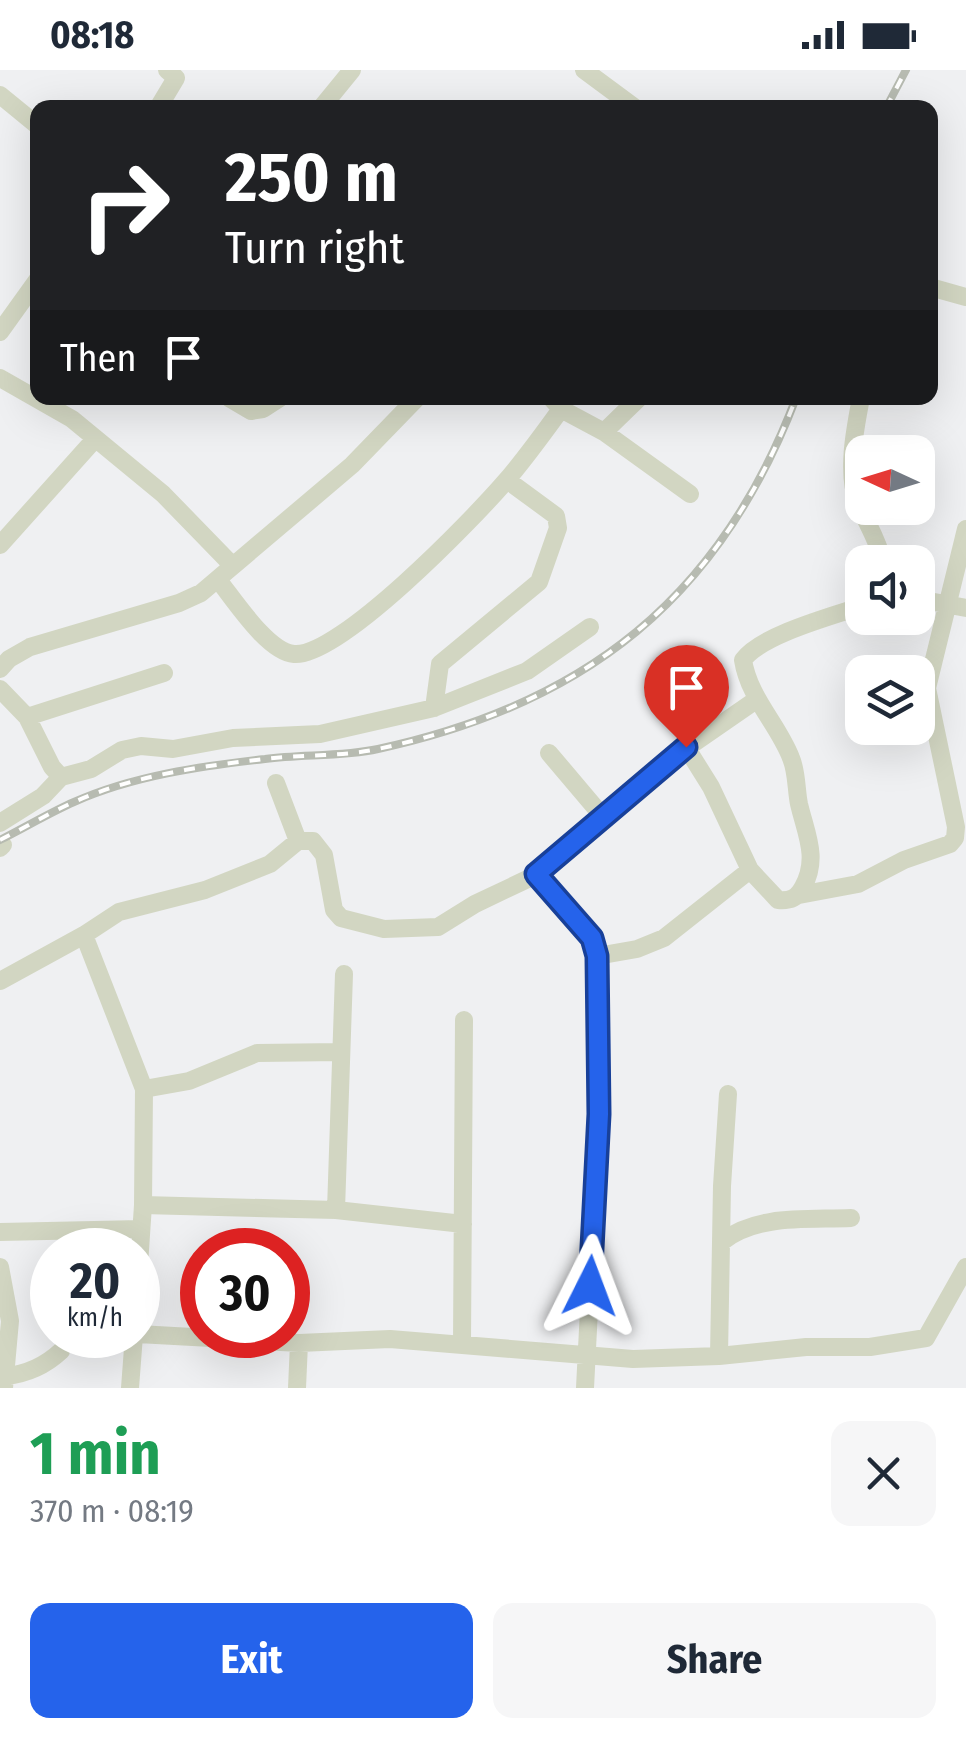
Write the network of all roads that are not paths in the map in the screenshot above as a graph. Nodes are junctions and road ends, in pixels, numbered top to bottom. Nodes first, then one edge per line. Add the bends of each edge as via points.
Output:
1 (352, 70) edge
2 (584, 70) edge
3 (175, 73) edge
4 (0, 94) edge
5 (162, 100) edge
6 (328, 100) edge
7 (625, 100) edge
8 (30, 119) edge
9 (938, 289) edge
10 (30, 291) edge
11 (966, 296) edge
12 (0, 332) edge
13 (0, 378) edge
14 (30, 395) edge
15 (49, 405) edge
16 (242, 405) edge
17 (269, 405) edge
18 (411, 405) edge
19 (555, 405) edge
20 (559, 405) edge
21 (631, 405) edge
22 (859, 405) edge
23 (604, 432) junction
24 (95, 439) junction
25 (508, 480) junction
26 (690, 494) dead end
27 (966, 528) edge
28 (0, 545) edge
29 (879, 545) edge
30 (232, 565) junction
31 (219, 582) junction
32 (957, 606) edge
33 (845, 612) edge
34 (590, 627) dead end
35 (0, 669) edge
36 (164, 673) dead end
37 (0, 689) edge
38 (756, 700) junction
39 (434, 708) junction
40 (26, 717) junction
41 (686, 747) junction
42 (549, 753) dead end
43 (60, 777) junction
44 (276, 782) dead end
45 (604, 818) junction
46 (0, 823) edge
47 (298, 841) junction
48 (750, 870) junction
49 (536, 874) junction
50 (799, 895) junction
51 (84, 936) junction
52 (597, 956) junction
53 (344, 974) dead end
54 (0, 981) edge
55 (464, 1020) dead end
56 (340, 1052) junction
57 (144, 1090) junction
58 (728, 1094) dead end
59 (144, 1205) junction
60 (336, 1210) junction
61 (851, 1218) dead end
62 (463, 1224) junction
63 (141, 1228) edge
64 (30, 1231) edge
65 (0, 1232) edge
66 (723, 1240) junction
67 (0, 1267) edge
68 (966, 1267) edge
69 (310, 1343) edge
70 (462, 1343) junction
71 (586, 1355) junction
72 (719, 1356) junction
73 (53, 1358) edge
74 (133, 1358) edge
75 (298, 1358) edge
76 (5, 1382) edge
77 (130, 1388) edge
78 (297, 1388) edge
79 (585, 1388) edge

1 - 6 street
2 - 7 street
3 - 5 street
4 - 8 street
9 - 11 street
10 - 12 street
13 - 14 street
15 - 24 street
16 - 17 street via 252,411
18 - 30 street via 352,465
19 - 25 street
20 - 23 street
21 - 23 street
22 - 29 street via 852,481
23 - 26 street
24 - 28 street
24 - 30 street via 163,494
25 - 31 street via 355,626 308,653 276,649
25 - 39 street via 556,516 558,528 538,582 440,664
27 - 32 street
30 - 31 street
31 - 35 street via 179,602 30,647
32 - 50 street via 926,688 955,838 858,884
33 - 38 street via 747,654 744,667
34 - 39 street via 526,671
36 - 40 street
37 - 40 street
38 - 41 street
38 - 50 street via 794,764 813,854
39 - 43 street via 320,734 173,749 140,746
40 - 43 street
41 - 45 street
41 - 48 street
42 - 45 street
43 - 46 street
44 - 47 street
45 - 49 street
47 - 49 street via 313,841 324,855 341,918 384,929 438,926
47 - 51 street via 270,864 205,890 118,912
48 - 50 street via 778,900
48 - 52 street via 664,938
49 - 52 street via 592,938
51 - 54 street
51 - 57 street
52 - 71 street via 599,1114
53 - 56 street
55 - 62 street
56 - 57 street via 257,1053 189,1081
56 - 60 street
57 - 59 street
58 - 66 street
59 - 60 street
59 - 63 street
60 - 62 street
61 - 66 street via 760,1223
62 - 70 street
64 - 65 street
66 - 72 street
67 - 76 street via 10,1321
68 - 72 street via 921,1341
69 - 70 street
70 - 71 street
71 - 72 street
71 - 79 street
73 - 76 street
74 - 77 street
75 - 78 street

